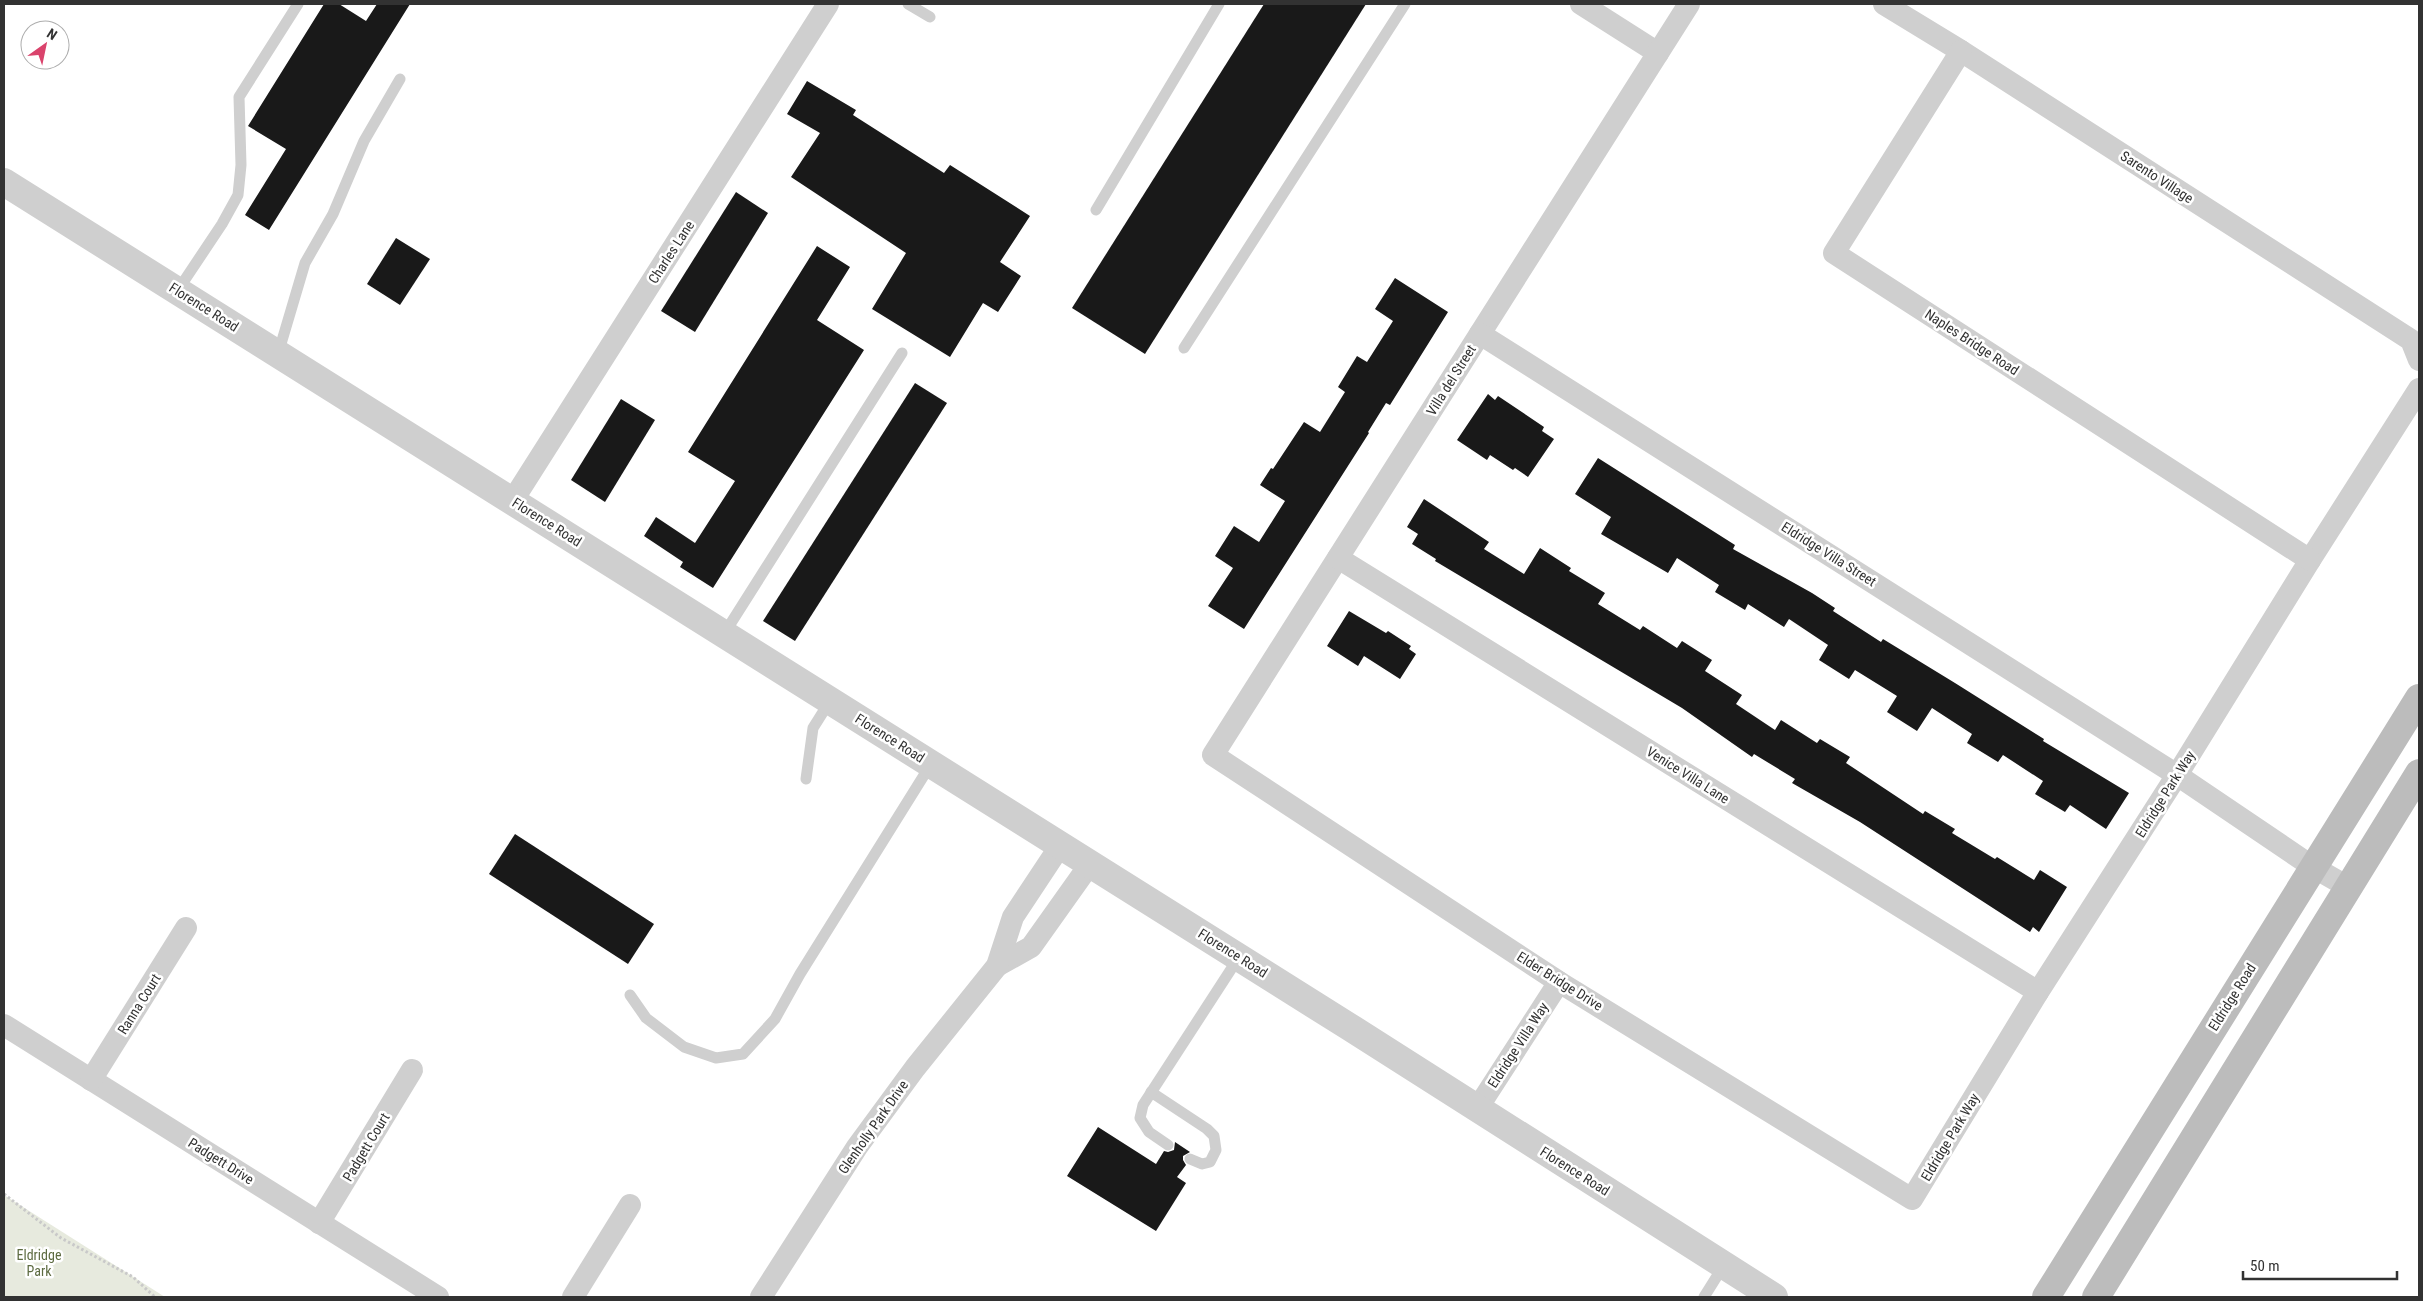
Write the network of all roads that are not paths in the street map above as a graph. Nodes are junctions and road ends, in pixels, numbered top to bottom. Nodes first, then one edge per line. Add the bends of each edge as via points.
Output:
1 (298, 4) edge
2 (828, 4) edge
3 (908, 4) edge
4 (1219, 4) edge
5 (1405, 4) edge
6 (1581, 4) edge
7 (1689, 4) edge
8 (1884, 4) edge
9 (930, 17) dead end
10 (1961, 51) junction
11 (1658, 53) junction
12 (400, 79) dead end
13 (4, 182) edge
14 (1096, 210) dead end
15 (178, 290) junction
16 (1480, 334) junction
17 (1184, 348) dead end
18 (902, 353) dead end
19 (278, 354) junction
20 (2419, 360) edge
21 (2419, 389) edge
22 (513, 500) junction
23 (1338, 558) junction
24 (2310, 560) junction
25 (724, 634) junction
26 (2419, 698) edge
27 (830, 701) junction
28 (1213, 755) joint
29 (931, 764) junction
30 (2419, 773) edge
31 (2178, 775) junction
32 (806, 779) dead end
33 (1060, 846) junction
34 (1090, 864) junction
35 (2313, 867) junction
36 (2348, 888) junction
37 (186, 928) dead end
38 (1239, 958) junction
39 (997, 966) junction
40 (1559, 982) junction
41 (2038, 992) junction
42 (630, 995) dead end
43 (4, 1025) edge
44 (412, 1070) dead end
45 (91, 1080) junction
46 (1151, 1092) junction
47 (1477, 1109) junction
48 (1168, 1145) dead end
49 (1190, 1159) dead end
50 (1912, 1199) joint
51 (630, 1205) dead end
52 (319, 1223) junction
53 (1724, 1265) junction
54 (438, 1297) edge
55 (573, 1297) edge
56 (761, 1297) edge
57 (1704, 1297) edge
58 (1774, 1297) edge
59 (2046, 1297) edge
60 (2096, 1297) edge

1 - 15 lane via 239,97 241,165 238,195
2 - 22 street, Charles Lane
3 - 9 lane
4 - 14 lane
5 - 17 lane
6 - 11 street
7 - 11 street, Villa del Street
8 - 10 street, Sarento Village
10 - 20 street, Sarento Village via 2412,340
10 - 24 street, Naples Bridge Road via 1834,253
11 - 16 street, Villa del Street
12 - 19 lane via 364,141 333,214 304,263
13 - 15 street, Florence Road
15 - 19 street, Florence Road
16 - 23 street, Villa del Street
16 - 31 street, Eldridge Villa Street
18 - 25 lane
19 - 22 street, Florence Road
21 - 24 street, Eldridge Park Way
22 - 25 street, Florence Road
23 - 28 street, Villa del Street
23 - 41 street, Venice Villa Lane
24 - 31 street, Eldridge Park Way
25 - 27 street, Florence Road
26 - 35 main road, Eldridge Road
27 - 29 street, Florence Road
27 - 32 lane via 813,728
28 - 40 street, Elder Bridge Drive
29 - 33 street, Florence Road
29 - 42 lane via 775,1019 743,1054 716,1058 684,1047 646,1018
30 - 36 main road
31 - 35 street, Eldridge Villa Street
31 - 41 street, Eldridge Park Way
33 - 34 street, Florence Road
33 - 39 street, Glenholly Park Drive via 1013,917
34 - 38 street, Florence Road
34 - 39 street, Glenholly Park Drive via 1031,947
35 - 36 street, Eldridge Villa Street
35 - 59 main road, Eldridge Road
36 - 60 main road
37 - 45 street, Ranna Court
38 - 46 lane
38 - 47 street, Florence Road
39 - 56 street, Glenholly Park Drive via 915,1068 857,1148
40 - 47 street, Eldridge Villa Way
40 - 50 street, Elder Bridge Drive
41 - 50 street, Eldridge Park Way
43 - 45 street, Padgett Drive
44 - 52 street, Padgett Court
45 - 52 street, Padgett Drive
46 - 48 lane via 1140,1118 1149,1132
46 - 49 lane via 1214,1136 1216,1150 1210,1162 1202,1164
47 - 53 street, Florence Road
51 - 55 street
52 - 54 street, Padgett Drive
53 - 57 lane
53 - 58 street, Florence Road

